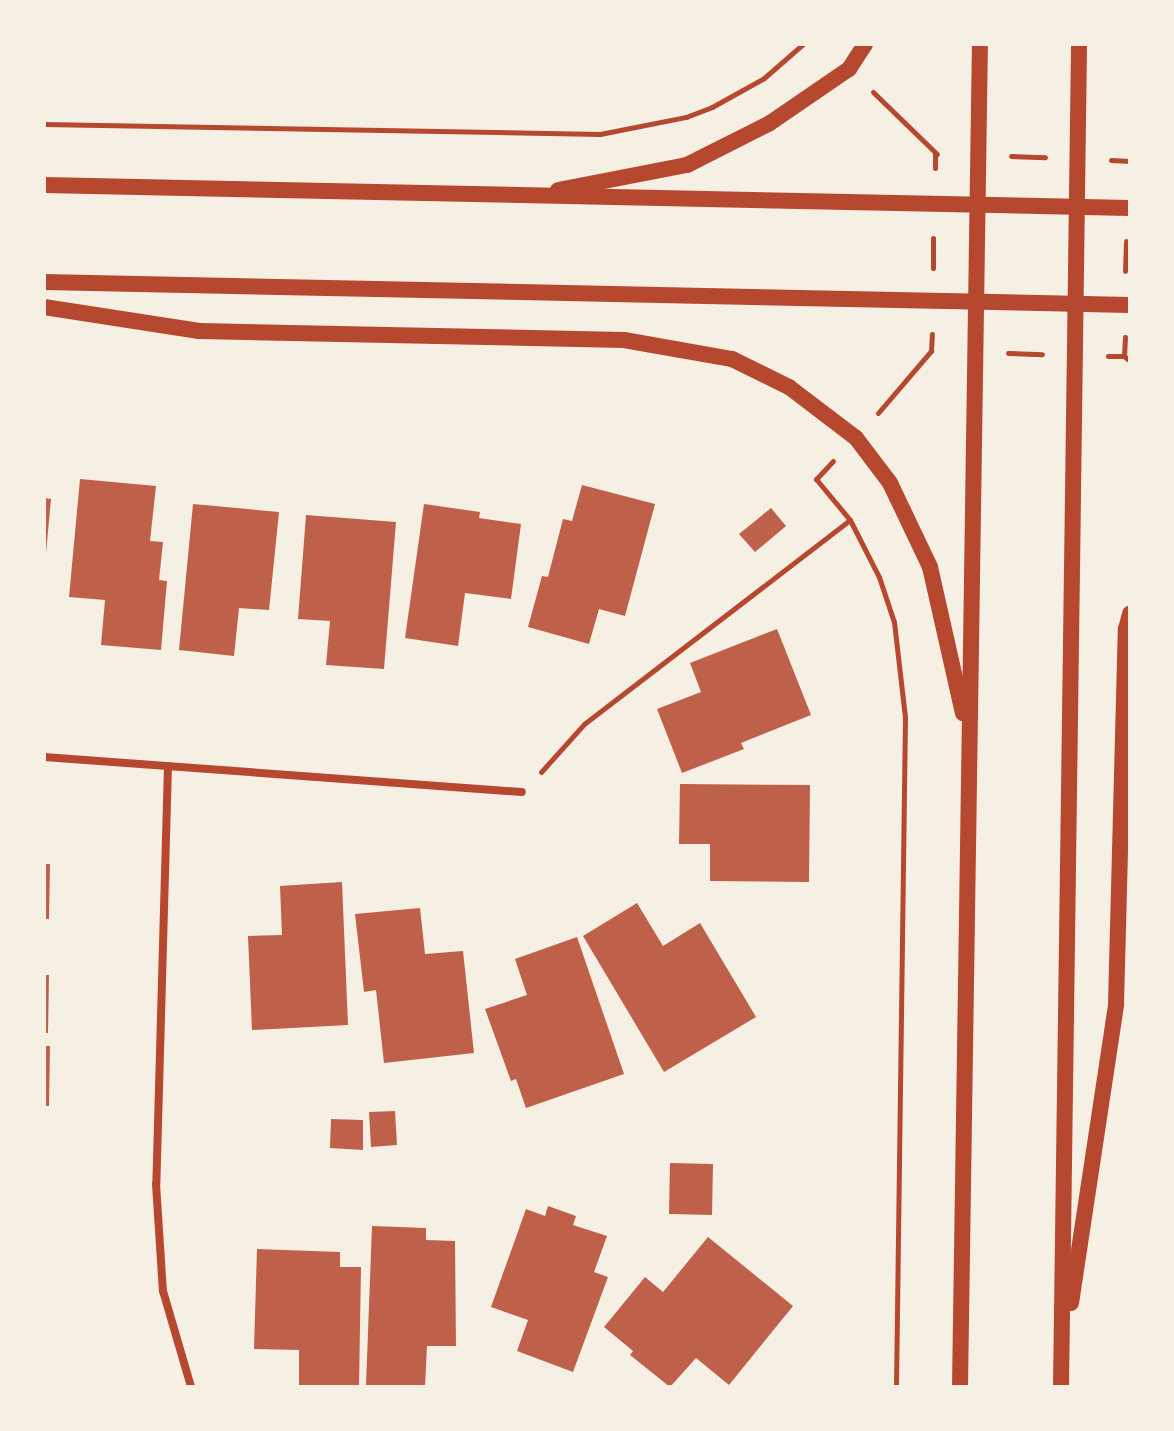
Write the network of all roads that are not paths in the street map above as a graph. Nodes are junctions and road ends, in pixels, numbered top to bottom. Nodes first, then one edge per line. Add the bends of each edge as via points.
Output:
1 (865, 44) edge
2 (980, 44) edge
3 (1079, 44) edge
4 (44, 185) edge
5 (523, 196) junction
6 (978, 205) junction
7 (1077, 207) junction
8 (1128, 208) edge
9 (44, 282) edge
10 (976, 302) junction
11 (1076, 304) junction
12 (1128, 305) edge
13 (44, 307) edge
14 (1130, 614) edge
15 (969, 740) junction
16 (44, 757) edge
17 (168, 766) junction
18 (522, 792) road end
19 (1061, 1364) junction
20 (191, 1387) edge
21 (960, 1387) edge
22 (1061, 1387) edge

1 - 5 main road via 849,69 797,105 687,165
2 - 6 main road
3 - 7 main road
4 - 5 main road
5 - 6 main road
6 - 7 main road
6 - 10 main road
7 - 8 main road
7 - 11 main road
9 - 10 main road
10 - 11 main road
10 - 15 main road
11 - 12 main road
11 - 19 main road
13 - 15 main road via 199,331 624,340 732,359 789,387 856,438 890,483 930,567
14 - 19 main road via 1116,1004
15 - 21 main road
16 - 17 street
17 - 18 street
17 - 20 street via 156,1184 163,1291
19 - 22 main road

